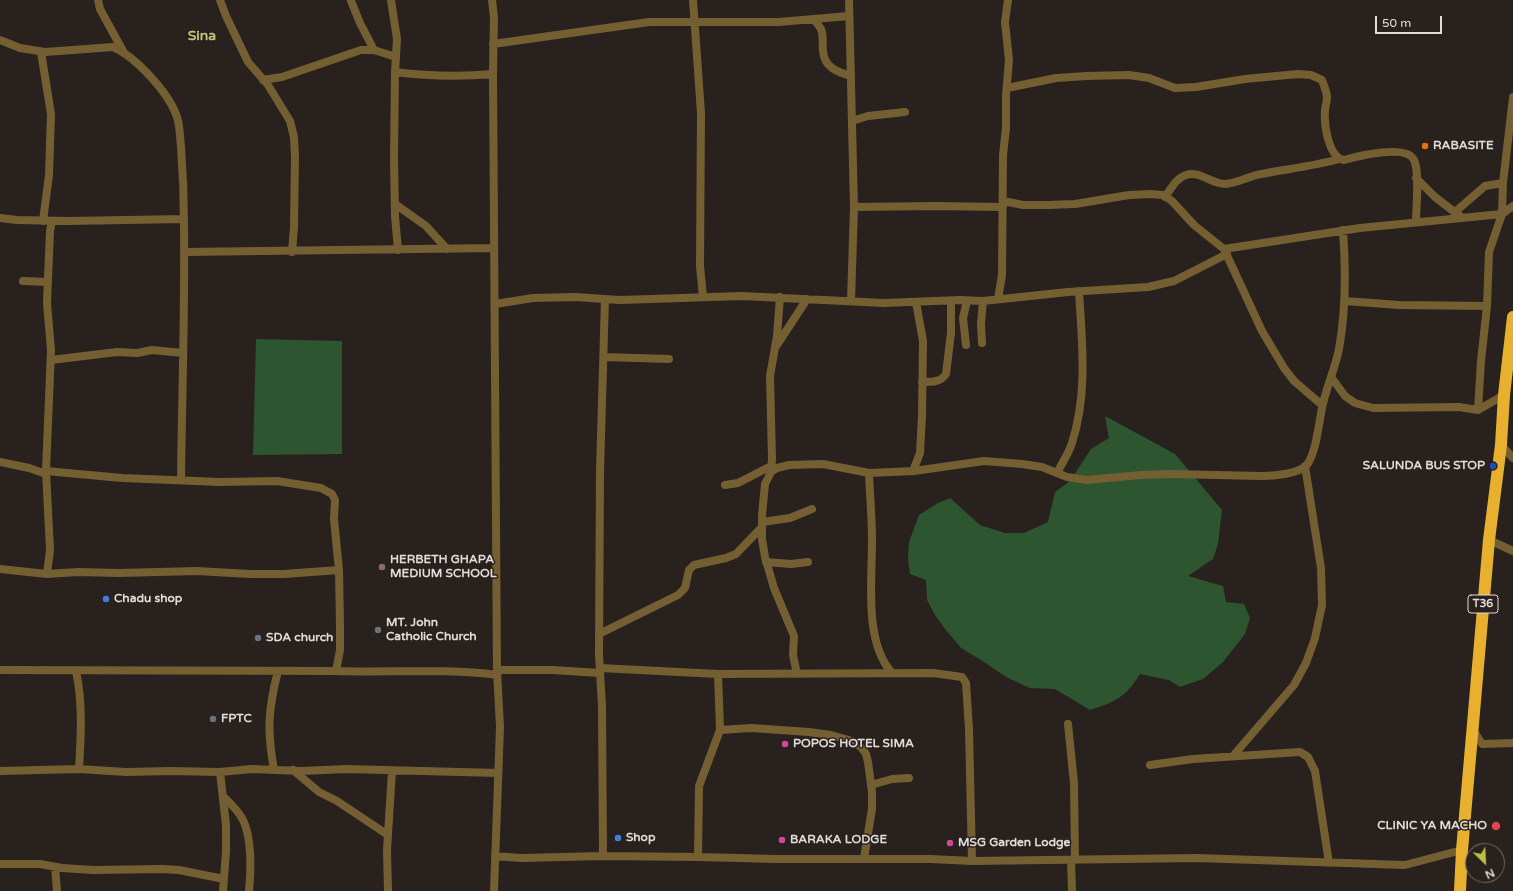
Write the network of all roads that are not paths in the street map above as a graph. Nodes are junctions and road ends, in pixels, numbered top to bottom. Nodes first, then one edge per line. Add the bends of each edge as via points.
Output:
1 (98, 0) edge
2 (220, 0) edge
3 (391, 0) edge
4 (492, 0) edge
5 (693, 0) edge
6 (849, 0) edge
7 (1008, 0) edge
8 (351, 1) edge
9 (849, 16) junction
10 (814, 19) junction
11 (694, 23) junction
12 (0, 40) edge
13 (493, 44) junction
14 (374, 50) junction
15 (41, 52) junction
16 (123, 52) junction
17 (396, 57) junction
18 (395, 72) junction
19 (493, 74) junction
20 (850, 76) junction
21 (263, 80) junction
22 (1007, 88) junction
23 (1513, 97) edge
24 (905, 112) dead end
25 (852, 121) junction
26 (1339, 159) junction
27 (1416, 178) junction
28 (1503, 183) junction
29 (1165, 197) junction
30 (395, 204) junction
31 (1003, 204) junction
32 (1513, 206) edge
33 (854, 207) junction
34 (1502, 214) junction
35 (1458, 215) junction
36 (0, 218) edge
37 (184, 219) junction
38 (43, 221) junction
39 (52, 221) junction
40 (1416, 222) junction
41 (1343, 230) junction
42 (494, 248) junction
43 (447, 249) junction
44 (398, 250) junction
45 (1226, 251) junction
46 (184, 252) junction
47 (292, 252) junction
48 (23, 280) dead end
49 (48, 282) junction
50 (1079, 291) junction
51 (702, 297) junction
52 (780, 298) junction
53 (605, 299) junction
54 (807, 299) junction
55 (998, 300) junction
56 (851, 301) junction
57 (951, 301) junction
58 (967, 301) junction
59 (983, 301) junction
60 (1345, 301) junction
61 (916, 302) junction
62 (495, 304) junction
63 (1487, 306) junction
64 (1513, 317) edge
65 (982, 343) dead end
66 (966, 345) dead end
67 (1511, 348) edge
68 (775, 349) junction
69 (184, 353) junction
70 (604, 357) junction
71 (669, 359) dead end
72 (50, 360) junction
73 (1331, 377) junction
74 (922, 382) junction
75 (1504, 395) junction
76 (1322, 405) junction
77 (1478, 410) junction
78 (1501, 445) junction
79 (1513, 458) edge
80 (0, 462) edge
81 (1305, 466) junction
82 (771, 469) junction
83 (913, 471) junction
84 (46, 473) junction
85 (1057, 473) junction
86 (869, 474) junction
87 (181, 480) junction
88 (725, 485) dead end
89 (812, 509) dead end
90 (762, 524) junction
91 (1489, 540) junction
92 (1513, 551) edge
93 (766, 562) junction
94 (808, 562) dead end
95 (0, 569) edge
96 (338, 570) junction
97 (47, 574) junction
98 (599, 634) junction
99 (0, 670) edge
100 (600, 670) junction
101 (76, 671) junction
102 (336, 671) junction
103 (278, 672) junction
104 (497, 673) junction
105 (892, 673) junction
106 (718, 674) junction
107 (798, 674) junction
108 (1068, 724) dead end
109 (1472, 727) junction
110 (720, 730) junction
111 (1513, 743) edge
112 (1233, 756) junction
113 (1150, 765) dead end
114 (79, 769) junction
115 (274, 770) junction
116 (292, 770) junction
117 (0, 771) edge
118 (392, 771) junction
119 (220, 772) junction
120 (498, 773) junction
121 (909, 778) dead end
122 (871, 785) junction
123 (223, 796) junction
124 (388, 835) junction
125 (1462, 850) junction
126 (495, 856) junction
127 (603, 856) junction
128 (698, 857) junction
129 (864, 858) junction
130 (972, 860) junction
131 (1073, 860) junction
132 (1329, 863) junction
133 (0, 864) edge
134 (55, 867) junction
135 (224, 879) junction
136 (56, 891) edge
137 (223, 891) edge
138 (249, 891) edge
139 (388, 891) edge
140 (494, 891) edge
141 (1072, 891) edge
142 (1460, 891) edge

1 - 16 street via 100,9
2 - 21 street via 248,62
3 - 17 street via 397,38
4 - 13 street
5 - 11 street
6 - 9 street
7 - 22 street via 1005,22 1009,60
8 - 14 street
9 - 10 street
9 - 20 street
10 - 11 street
10 - 20 street via 820,29 827,64 838,72
11 - 13 street via 649,22
11 - 51 street via 701,113
12 - 15 street via 20,48
13 - 19 street
14 - 17 street
14 - 21 street via 361,50 282,77
15 - 16 street via 113,47
15 - 38 street via 51,120 49,175
16 - 37 street via 168,98 177,117 183,173
17 - 18 street
18 - 19 street via 418,75
18 - 30 street
19 - 42 street
20 - 25 street
21 - 47 street via 287,115 294,137
22 - 26 street via 1056,78 1087,76 1129,75 1149,78 1175,88 1245,79 1311,75 1322,80 1325,88 1327,136
22 - 31 street
23 - 28 street
24 - 25 street via 868,116
25 - 33 street
26 - 27 street via 1389,152 1407,153 1415,161
26 - 29 street via 1259,174 1224,184 1196,174 1184,175 1177,180
27 - 35 street
27 - 40 street
28 - 34 street
28 - 35 street via 1486,186
29 - 31 street via 1150,194 1075,204
29 - 45 street
30 - 43 street via 426,226
30 - 44 street
31 - 33 street
31 - 55 street via 1002,275
32 - 34 street
33 - 56 street
34 - 35 street
34 - 63 street via 1489,252
35 - 40 street
36 - 38 street
37 - 39 street
37 - 46 street
38 - 39 street
39 - 49 street
40 - 41 street
41 - 45 street
41 - 60 street
42 - 43 street
42 - 62 street
43 - 44 street
44 - 47 street
45 - 50 street via 1174,281 1148,287
45 - 76 street via 1262,330 1284,368 1306,393
46 - 47 street
46 - 69 street
48 - 49 street
49 - 72 street
50 - 55 street
50 - 85 street via 1083,351 1081,397 1072,444
51 - 52 street
51 - 53 street
52 - 54 street
52 - 68 street
53 - 62 street via 533,298
53 - 70 street
54 - 56 street
54 - 68 street
55 - 59 street
56 - 61 street
57 - 58 street
57 - 61 street
57 - 74 street via 951,333 946,374 935,381
58 - 59 street
58 - 66 street via 963,318
59 - 65 street
60 - 63 street via 1391,305
60 - 73 street
61 - 74 street via 923,341
62 - 104 street
63 - 77 street via 1480,362
64 - 67 highway, T36
67 - 75 highway, T36
68 - 82 street via 770,376
69 - 72 street via 152,350
69 - 87 street
70 - 71 street
70 - 98 street via 600,434
72 - 84 street
73 - 76 street
73 - 77 street via 1345,396 1362,406 1459,407
74 - 83 street via 920,453
75 - 77 street
75 - 78 highway, T36
76 - 81 street via 1312,455
78 - 79 street
78 - 91 highway, T36
80 - 84 street
81 - 85 street via 1294,472 1262,476 1170,474 1087,480
81 - 112 street via 1321,568 1322,605 1315,638 1294,685
82 - 86 street via 788,465 823,464
82 - 88 street via 738,484
82 - 90 street via 764,489
83 - 85 street via 984,461 1042,467
83 - 86 street
84 - 87 street
84 - 97 street via 50,550
86 - 105 street via 874,636 877,649
87 - 96 street via 277,481 328,491 335,500
89 - 90 street via 790,518 769,520
90 - 93 street
90 - 98 street via 736,554 694,565 689,570 685,588 678,594
91 - 92 street
91 - 109 highway, T36
93 - 94 street
93 - 107 street via 794,636 793,654
95 - 97 street
96 - 97 street via 284,574 197,571
96 - 102 street via 340,650
98 - 100 street
99 - 101 street
100 - 104 street
100 - 106 street
100 - 127 street
101 - 103 street
101 - 114 street via 81,722
102 - 103 street
102 - 104 street
103 - 115 street via 271,698 268,732
104 - 120 street via 500,727
105 - 107 street
105 - 130 street via 951,675 965,679 969,729
106 - 107 street
106 - 110 street
108 - 131 street via 1074,783
109 - 111 street via 1482,744
109 - 125 highway, T36
110 - 122 street via 751,728 809,732 852,741 861,746 866,754
110 - 128 street via 699,786
112 - 113 street
112 - 132 street via 1300,752 1308,756 1316,776
114 - 117 street
114 - 119 street
115 - 116 street
115 - 119 street
116 - 118 street
116 - 124 street via 320,792
118 - 120 street
118 - 124 street
119 - 123 street
120 - 126 street
121 - 122 street via 892,779
122 - 129 street via 872,809
123 - 135 street via 226,825
123 - 138 street via 244,820 249,847
124 - 139 street
125 - 132 street via 1405,865
125 - 142 highway, T36
126 - 127 street
126 - 140 street
127 - 128 street
128 - 129 street
129 - 130 street
130 - 131 street
131 - 132 street via 1196,858
131 - 141 street
133 - 134 street via 40,864
134 - 135 street via 93,870 179,870
134 - 136 street
135 - 137 street

